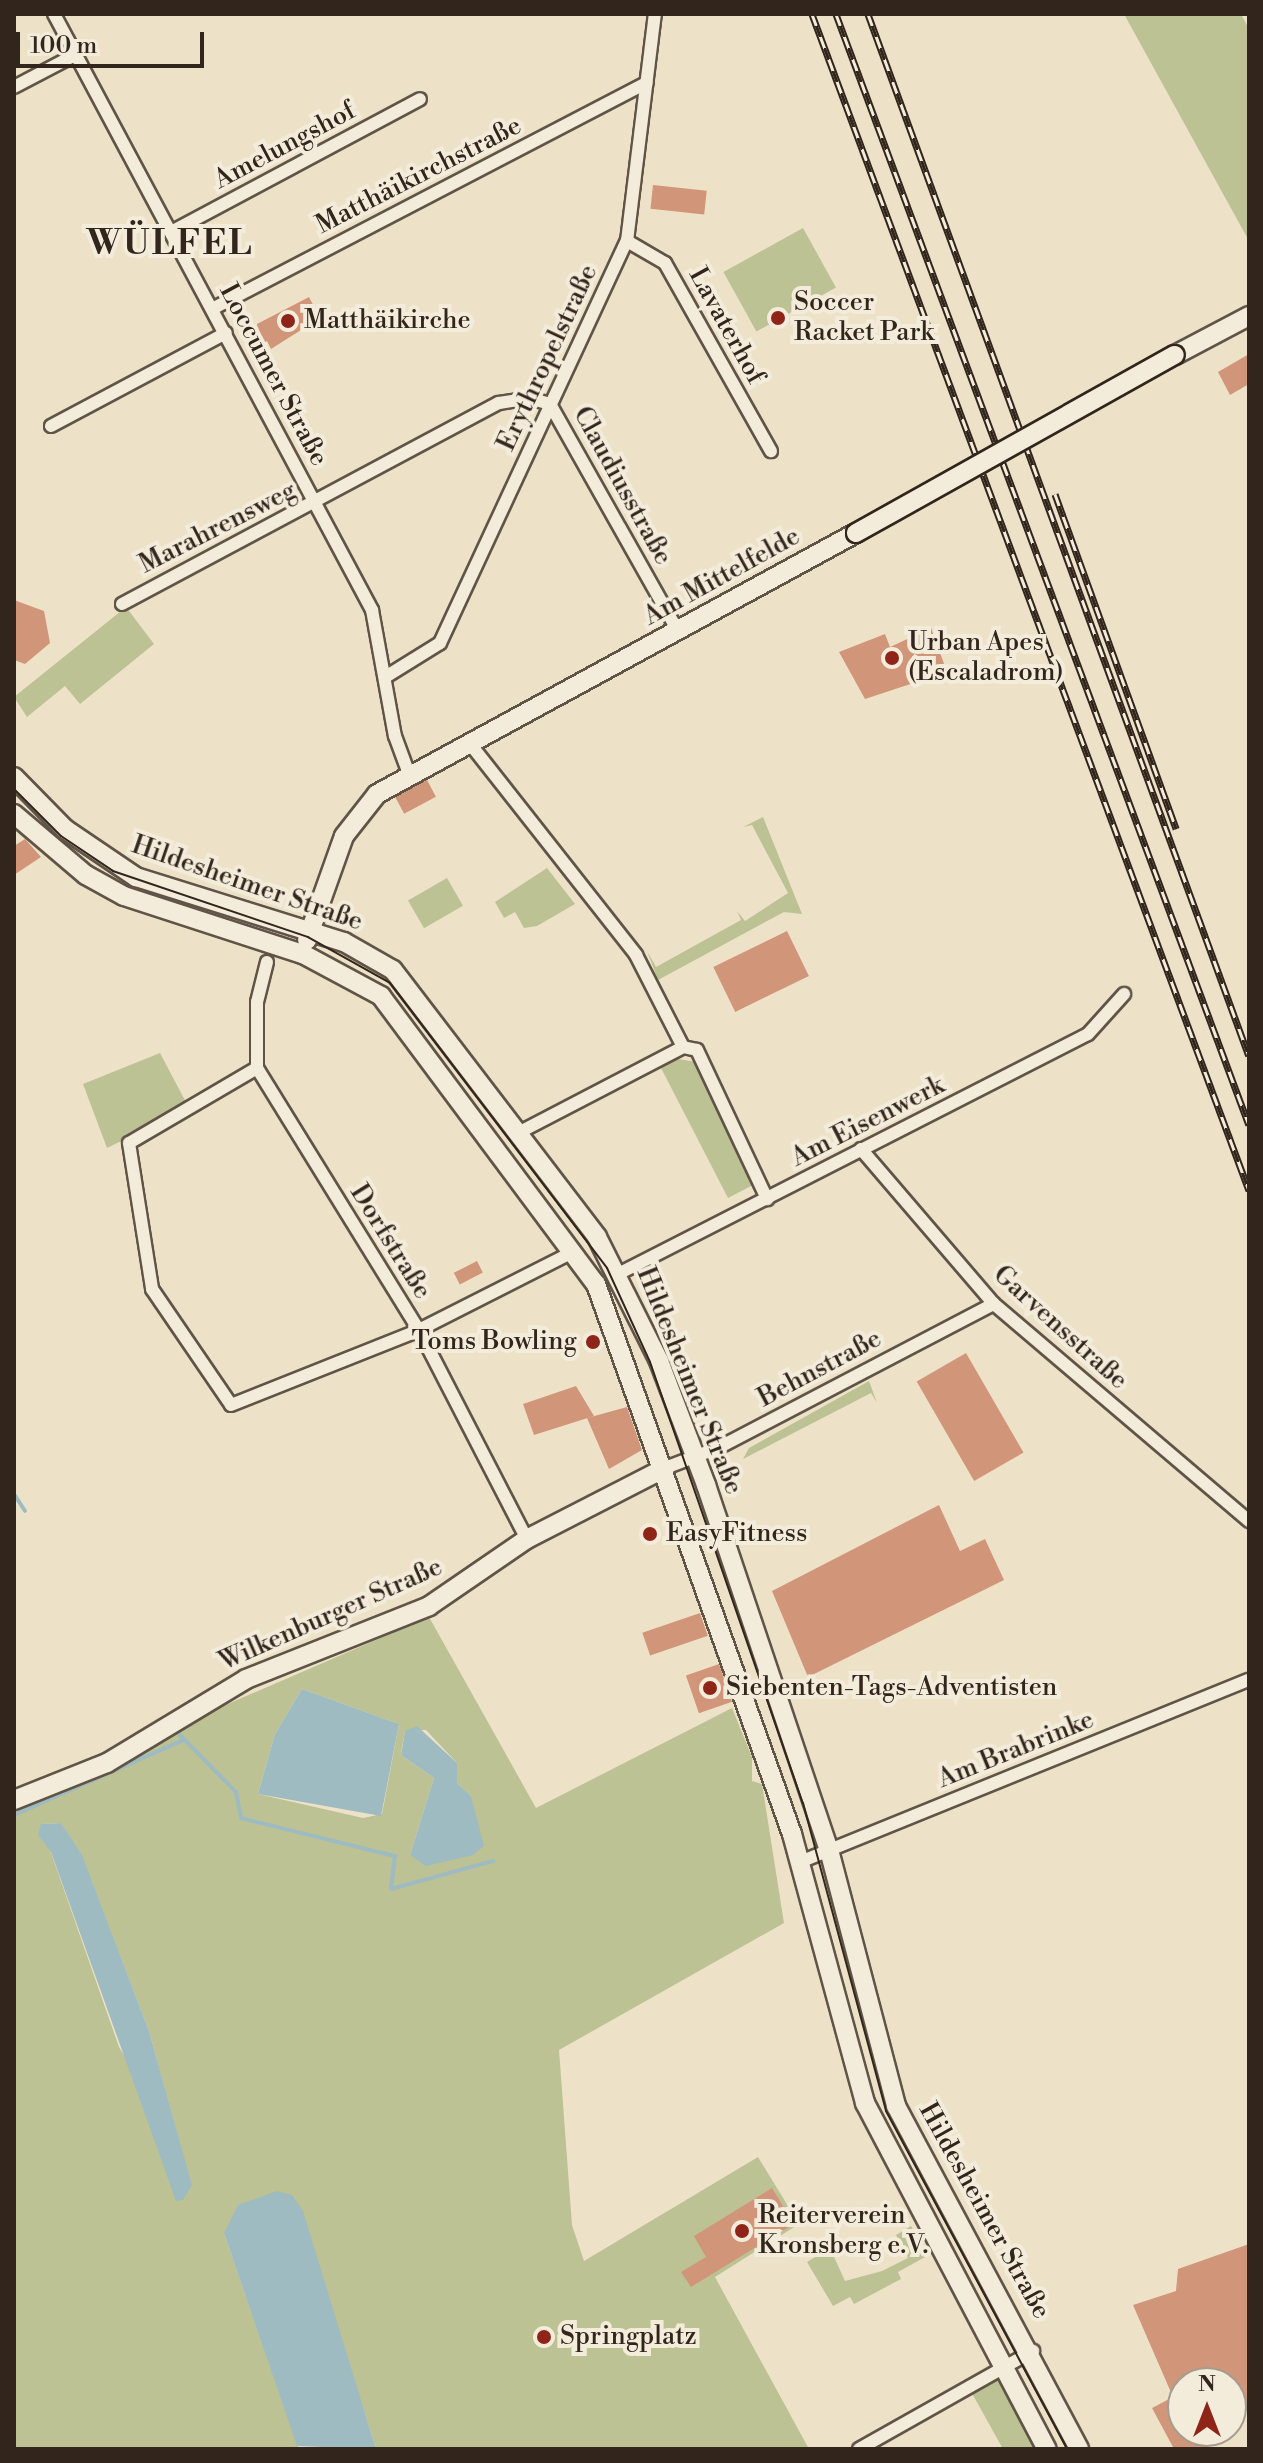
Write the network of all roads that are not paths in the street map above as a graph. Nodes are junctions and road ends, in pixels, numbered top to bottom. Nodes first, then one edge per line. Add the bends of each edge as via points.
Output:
1 (54, 14) edge
2 (655, 14) edge
3 (75, 55) junction
4 (647, 83) junction
5 (14, 87) edge
6 (420, 99) dead end
7 (171, 232) junction
8 (627, 241) junction
9 (212, 309) junction
10 (1249, 316) edge
11 (226, 333) junction
12 (550, 404) junction
13 (51, 426) dead end
14 (771, 451) dead end
15 (317, 502) junction
16 (122, 604) dead end
17 (678, 631) junction
18 (387, 676) junction
19 (471, 745) junction
20 (409, 774) junction
21 (14, 777) edge
22 (14, 814) edge
23 (310, 931) junction
24 (303, 954) junction
25 (267, 962) dead end
26 (1124, 994) dead end
27 (683, 1047) junction
28 (257, 1068) junction
29 (518, 1133) junction
30 (861, 1149) junction
31 (767, 1199) junction
32 (573, 1252) junction
33 (620, 1273) junction
34 (994, 1304) junction
35 (419, 1330) junction
36 (695, 1457) junction
37 (665, 1468) junction
38 (1249, 1521) edge
39 (527, 1539) junction
40 (1249, 1680) edge
41 (14, 1800) edge
42 (829, 1850) junction
43 (800, 1862) junction
44 (1033, 2351) junction
45 (1002, 2367) junction
46 (859, 2449) edge
47 (1047, 2449) edge
48 (1079, 2449) edge

1 - 3 street, Loccumer Straße
2 - 4 street, Erythropelstraße
3 - 5 street
3 - 7 street, Loccumer Straße
4 - 8 street, Erythropelstraße
4 - 9 street, Matthäikirchstraße
6 - 7 street, Amelungshof
7 - 9 street, Loccumer Straße
8 - 12 street, Erythropelstraße
8 - 14 street, Lavaterhof via 665,263
9 - 11 street, Loccumer Straße
10 - 17 main road, Am Mittelfelde, bridge
11 - 13 street
11 - 15 street, Loccumer Straße
12 - 15 street, Marahrensweg via 510,398
12 - 17 street, Claudiusstraße
12 - 18 street, Erythropelstraße via 440,643
15 - 16 street, Marahrensweg
15 - 18 street, Loccumer Straße via 372,610
17 - 19 main road, Am Mittelfelde
18 - 20 street, Loccumer Straße
19 - 20 main road, Am Mittelfelde
19 - 27 street via 636,955
20 - 23 main road, Am Mittelfelde via 377,794 344,836
21 - 23 main road, Hildesheimer Straße via 65,829 136,877
22 - 24 main road, Hildesheimer Straße via 86,875 124,896
23 - 24 main road, Am Mittelfelde
23 - 29 main road, Hildesheimer Straße via 393,970
24 - 32 main road, Hildesheimer Straße via 359,980 405,1021
25 - 28 street via 257,1002
26 - 30 street, Am Eisenwerk via 1088,1034
27 - 29 street
27 - 31 street via 697,1050
28 - 35 street, Dorfstraße
28 - 35 street via 129,1143 152,1289 231,1405
29 - 33 main road, Hildesheimer Straße
30 - 31 street, Am Eisenwerk
30 - 34 street, Garvensstraße
31 - 33 street, Am Eisenwerk
32 - 35 street
32 - 37 main road, Hildesheimer Straße via 596,1284
33 - 36 main road, Hildesheimer Straße
34 - 36 street, Behnstraße
34 - 38 street, Garvensstraße
35 - 39 street, Dorfstraße
36 - 37 street, Behnstraße
36 - 42 main road, Hildesheimer Straße
37 - 39 main road, Wilkenburger Straße
37 - 43 main road, Hildesheimer Straße
39 - 41 main road, Wilkenburger Straße via 429,1606 246,1679 107,1763
40 - 42 street, Am Brabrinke
42 - 43 street, Am Brabrinke
42 - 44 main road, Hildesheimer Straße via 896,2106
43 - 45 main road, Hildesheimer Straße via 865,2103
44 - 45 street, Hildesheimer Straße
44 - 48 main road, Hildesheimer Straße
45 - 46 street
45 - 47 main road, Hildesheimer Straße

